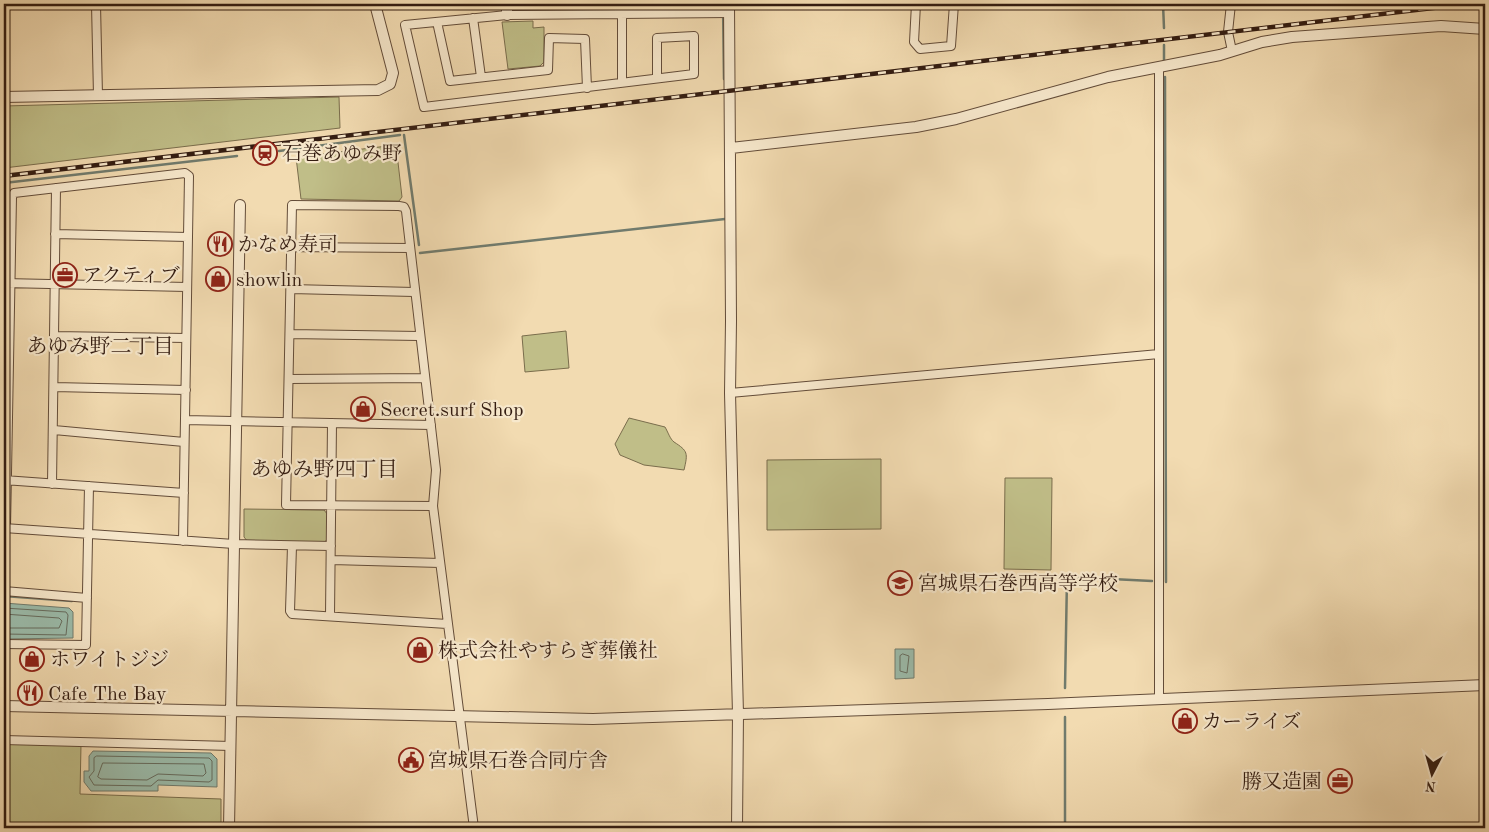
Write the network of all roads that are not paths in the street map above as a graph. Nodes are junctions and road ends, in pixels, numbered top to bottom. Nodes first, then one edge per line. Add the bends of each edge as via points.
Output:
1 (96, 4) edge
2 (375, 4) edge
3 (916, 4) edge
4 (954, 4) edge
5 (1231, 4) edge
6 (729, 8) edge
7 (507, 9) edge
8 (622, 13) junction
9 (473, 18) junction
10 (436, 22) junction
11 (1485, 29) edge
12 (1232, 51) junction
13 (1158, 68) junction
14 (481, 77) junction
15 (657, 78) junction
16 (622, 82) junction
17 (587, 88) junction
18 (98, 96) junction
19 (4, 97) edge
20 (731, 148) junction
21 (56, 188) junction
22 (240, 205) dead end
23 (56, 234) junction
24 (188, 237) junction
25 (291, 247) junction
26 (410, 248) junction
27 (7, 284) edge
28 (55, 285) junction
29 (188, 287) junction
30 (291, 289) junction
31 (414, 292) junction
32 (290, 334) junction
33 (54, 336) junction
34 (419, 336) junction
35 (186, 338) junction
36 (1159, 354) junction
37 (425, 378) junction
38 (289, 379) junction
39 (54, 387) junction
40 (186, 390) junction
41 (730, 393) junction
42 (185, 420) junction
43 (236, 422) junction
44 (288, 422) junction
45 (332, 423) junction
46 (431, 424) junction
47 (54, 430) junction
48 (184, 442) junction
49 (5, 480) edge
50 (52, 484) junction
51 (89, 486) junction
52 (184, 493) junction
53 (433, 506) junction
54 (331, 507) junction
55 (5, 528) edge
56 (88, 534) junction
57 (183, 541) junction
58 (234, 544) junction
59 (292, 546) junction
60 (331, 546) junction
61 (332, 560) junction
62 (440, 562) junction
63 (4, 591) edge
64 (87, 598) junction
65 (330, 616) junction
66 (447, 624) junction
67 (4, 644) edge
68 (1485, 684) edge
69 (1159, 698) junction
70 (4, 706) edge
71 (232, 710) junction
72 (738, 714) junction
73 (459, 716) junction
74 (4, 740) edge
75 (230, 746) junction
76 (230, 828) edge
77 (474, 828) edge
78 (737, 828) edge

1 - 18 street
2 - 18 street via 393,73 386,88
3 - 4 street via 914,42 920,50 951,46
5 - 12 street via 1228,32
6 - 8 street
6 - 20 street
7 - 8 street
7 - 9 street
8 - 16 street
9 - 10 street
9 - 14 street
10 - 14 street via 450,81
10 - 17 street via 405,26 424,107
11 - 12 street via 1441,26 1333,33 1269,41
12 - 13 street
13 - 20 street via 916,127
13 - 36 street
14 - 17 street via 548,70 549,38 585,39
15 - 15 street via 694,74 694,36 657,38
15 - 16 street
16 - 17 street
18 - 19 street
20 - 41 street
21 - 23 street
21 - 24 street via 185,173 189,176
21 - 27 street via 14,193
22 - 43 street
23 - 24 street
23 - 28 street
24 - 29 street
25 - 26 street
25 - 26 street via 292,205 404,206
25 - 30 street
26 - 31 street
27 - 28 street
27 - 49 street
28 - 29 street
28 - 33 street
29 - 35 street
30 - 31 street
30 - 32 street
31 - 34 street
32 - 34 street
32 - 38 street
33 - 35 street
33 - 39 street
34 - 37 street
35 - 40 street
36 - 41 street
36 - 69 street
37 - 38 street
37 - 46 street
38 - 44 street
39 - 40 street
39 - 47 street
40 - 42 street
41 - 72 street
42 - 43 street
42 - 48 street
43 - 44 street
43 - 58 street
44 - 45 street
44 - 54 street via 286,505
45 - 46 street
45 - 54 street
46 - 53 street via 436,470
47 - 48 street
47 - 50 street
48 - 52 street
49 - 50 street
49 - 55 street
50 - 51 street
51 - 52 street
51 - 56 street
52 - 57 street
53 - 54 street
53 - 62 street
54 - 60 street
55 - 56 street
56 - 57 street
56 - 64 street
57 - 58 street
58 - 59 street
58 - 71 street
59 - 60 street
59 - 65 street via 290,611 292,614
60 - 61 street
61 - 62 street
61 - 65 street
62 - 66 street
63 - 64 street
64 - 67 street via 86,645
65 - 66 street
66 - 73 street
68 - 69 street
69 - 72 street
70 - 71 street
71 - 73 street
71 - 75 street
72 - 73 street via 584,719
72 - 78 street
73 - 77 street
74 - 75 street
75 - 76 street

